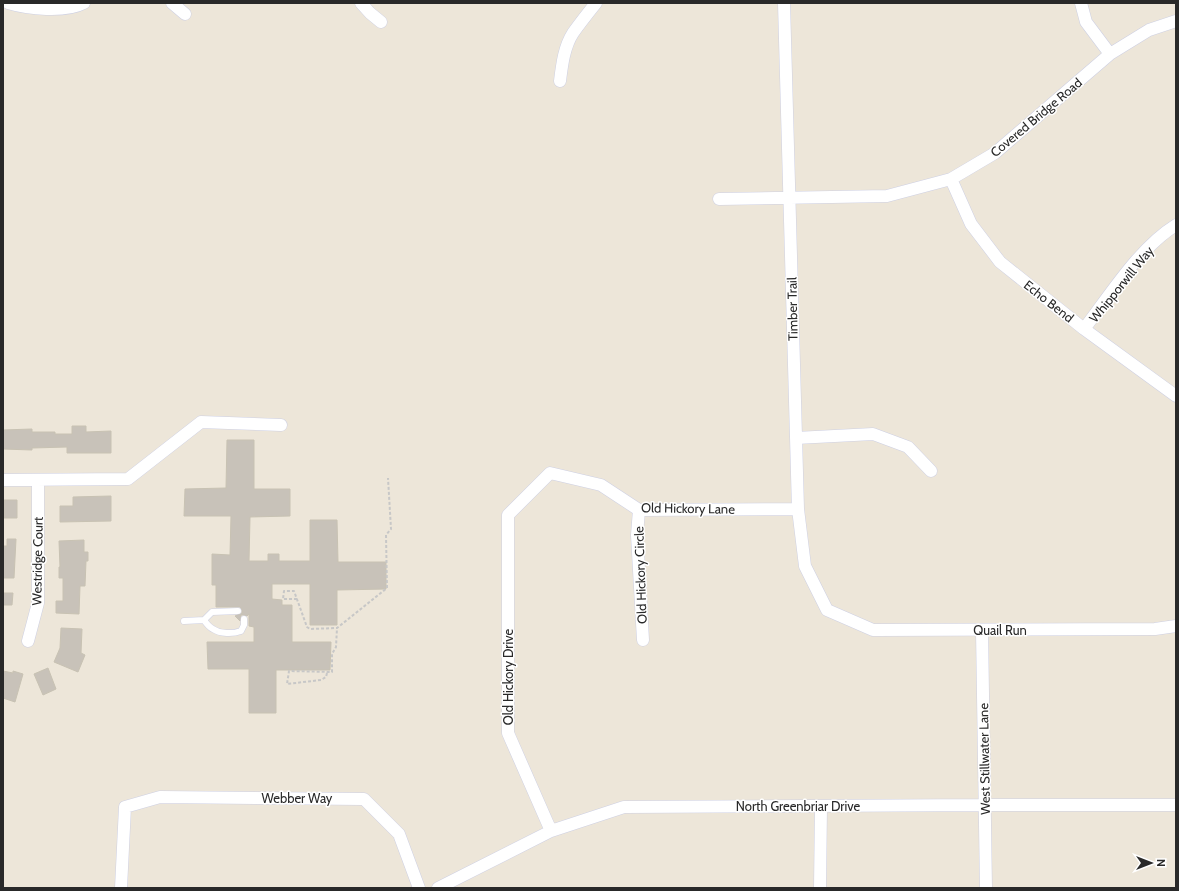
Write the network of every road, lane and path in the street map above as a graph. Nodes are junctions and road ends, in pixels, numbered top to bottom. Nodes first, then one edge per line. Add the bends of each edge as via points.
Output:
1 (8, 3) edge
2 (84, 3) edge
3 (172, 3) edge
4 (361, 3) edge
5 (596, 3) edge
6 (784, 3) edge
7 (1081, 3) edge
8 (185, 14) dead end
9 (1176, 21) edge
10 (381, 22) dead end
11 (1110, 54) junction
12 (560, 81) dead end
13 (951, 179) junction
14 (720, 198) dead end
15 (790, 198) junction
16 (1176, 225) edge
17 (1084, 329) junction
18 (1176, 396) edge
19 (281, 425) dead end
20 (796, 438) junction
21 (931, 471) dead end
22 (388, 478) dead end
23 (3, 480) edge
24 (38, 480) junction
25 (798, 509) junction
26 (639, 510) junction
27 (508, 515) joint
28 (297, 599) junction
29 (827, 610) joint
30 (238, 611) dead end
31 (244, 619) dead end
32 (204, 620) junction
33 (184, 621) dead end
34 (1176, 626) edge
35 (336, 628) junction
36 (982, 630) junction
37 (643, 640) dead end
38 (28, 641) dead end
39 (327, 673) junction
40 (985, 805) junction
41 (1176, 805) edge
42 (821, 806) junction
43 (551, 831) junction
44 (121, 888) edge
45 (419, 888) edge
46 (438, 888) edge
47 (820, 888) edge
48 (986, 888) edge

1 - 2 street via 58,9
3 - 8 street
4 - 10 street
5 - 12 street via 572,34 566,48
6 - 15 street, Timber Trail
7 - 11 street via 1086,22
9 - 11 street, Covered Bridge Road via 1149,30
11 - 13 street, Covered Bridge Road via 995,152
13 - 15 street, Covered Bridge Road via 887,196
13 - 17 street, Echo Bend via 971,224 1000,262
14 - 15 street, Covered Bridge Road
15 - 20 street, Timber Trail
16 - 17 street, Whipporwill Way via 1166,231 1136,261
17 - 18 street, Echo Bend
19 - 24 street via 201,422 128,479
20 - 21 street via 873,434 908,447
20 - 25 street, Timber Trail
22 - 35 path via 390,529 386,535 387,588
23 - 24 street
24 - 38 street, Westridge Court via 38,603
25 - 26 street, Old Hickory Lane
25 - 29 street, Timber Trail via 806,566
26 - 27 street, Old Hickory Lane via 601,485 550,473
26 - 37 street, Old Hickory Circle via 637,535
27 - 43 street, Old Hickory Drive via 508,733
28 - 28 path via 294,591 284,591 282,599
28 - 35 path via 307,627
29 - 36 street, Quail Run via 873,630
30 - 32 lane via 212,612
31 - 32 lane via 241,631 237,633 212,629
32 - 33 lane
34 - 36 street, Quail Run via 1155,629
35 - 39 path via 332,672
36 - 40 street, West Stillwater Lane
39 - 39 path via 289,671 287,684 321,680
40 - 41 street, North Greenbriar Drive
40 - 42 street, North Greenbriar Drive
40 - 48 street, West Stillwater Lane
42 - 43 street, North Greenbriar Drive via 624,807
42 - 47 street
43 - 46 street, North Greenbriar Drive
44 - 45 street, Webber Way via 125,807 160,797 364,799 399,834

